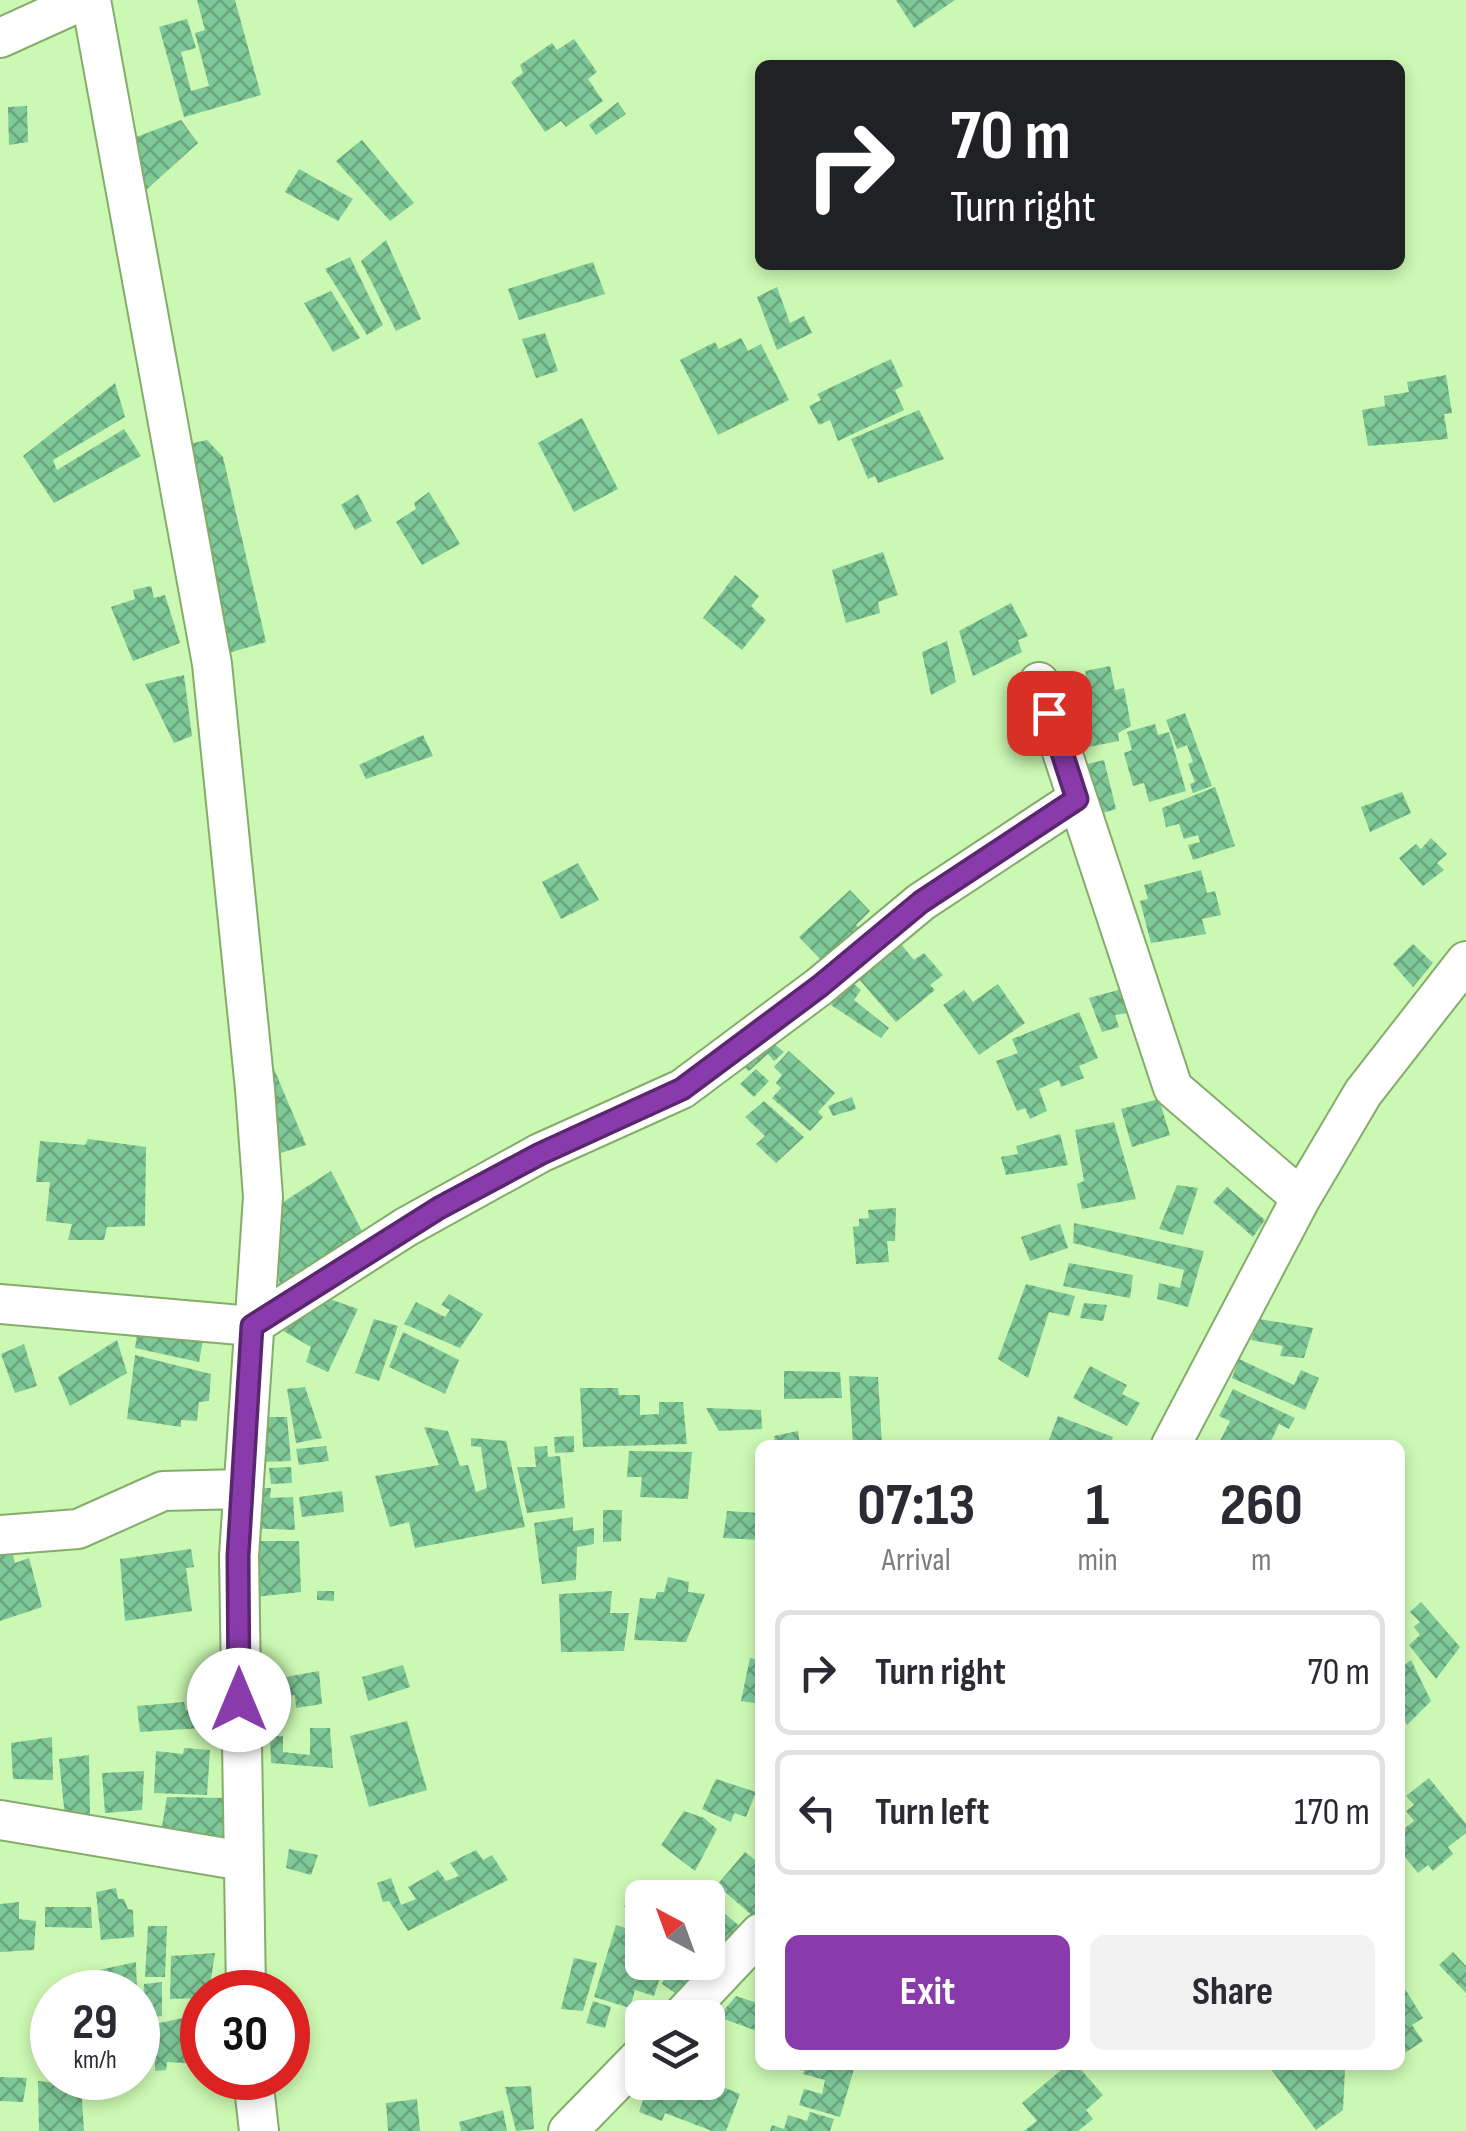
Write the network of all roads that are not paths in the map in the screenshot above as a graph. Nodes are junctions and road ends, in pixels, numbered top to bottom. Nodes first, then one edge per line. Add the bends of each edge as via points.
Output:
1 (87, 0) edge
2 (0, 38) edge
3 (1039, 682) dead end
4 (1077, 799) junction
5 (1466, 961) edge
6 (1301, 1198) junction
7 (0, 1304) edge
8 (252, 1326) junction
9 (1174, 1440) edge
10 (242, 1489) junction
11 (0, 1535) edge
12 (0, 1820) edge
13 (243, 1861) junction
14 (755, 1939) edge
15 (245, 1970) edge
16 (697, 2000) edge
17 (625, 2072) edge
18 (255, 2100) edge
19 (259, 2131) edge
20 (568, 2131) edge

1 - 2 street
1 - 8 street via 214,682 263,1197
3 - 4 street
4 - 6 street via 1173,1088
4 - 8 street via 921,902 682,1089 456,1199
5 - 6 street via 1363,1093
6 - 9 street
7 - 8 street
8 - 10 street
10 - 11 street via 163,1491 78,1529
10 - 13 street
12 - 13 street
13 - 15 street
14 - 16 street
17 - 20 street
18 - 19 street

